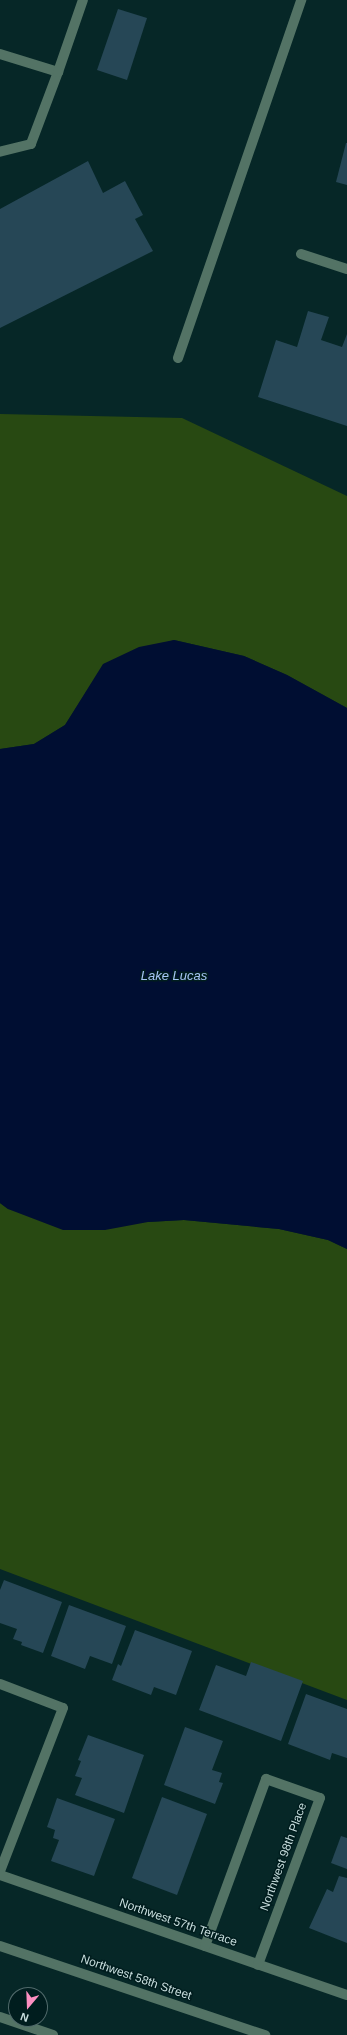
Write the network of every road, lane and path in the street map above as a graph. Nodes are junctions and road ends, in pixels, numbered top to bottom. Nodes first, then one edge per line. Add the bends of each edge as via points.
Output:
1 (82, 0) edge
2 (301, 0) edge
3 (0, 54) edge
4 (58, 72) junction
5 (0, 152) edge
6 (301, 254) dead end
7 (347, 269) edge
8 (178, 358) dead end
9 (0, 1684) edge
10 (0, 1871) edge
11 (0, 1875) edge
12 (0, 1946) edge
13 (205, 1946) junction
14 (258, 1964) junction
15 (347, 1995) edge
16 (0, 2017) edge
17 (53, 2035) edge
18 (265, 2035) edge

1 - 4 street
2 - 8 street
3 - 4 street
4 - 5 street via 32,144
6 - 7 street
9 - 10 street via 63,1708
11 - 13 street, Northwest 57th Terrace
12 - 18 street, Northwest 58th Street
13 - 14 street, Northwest 57th Terrace
13 - 14 street, Northwest 98th Place via 266,1779 320,1798
14 - 15 street, Northwest 57th Terrace
16 - 17 street

